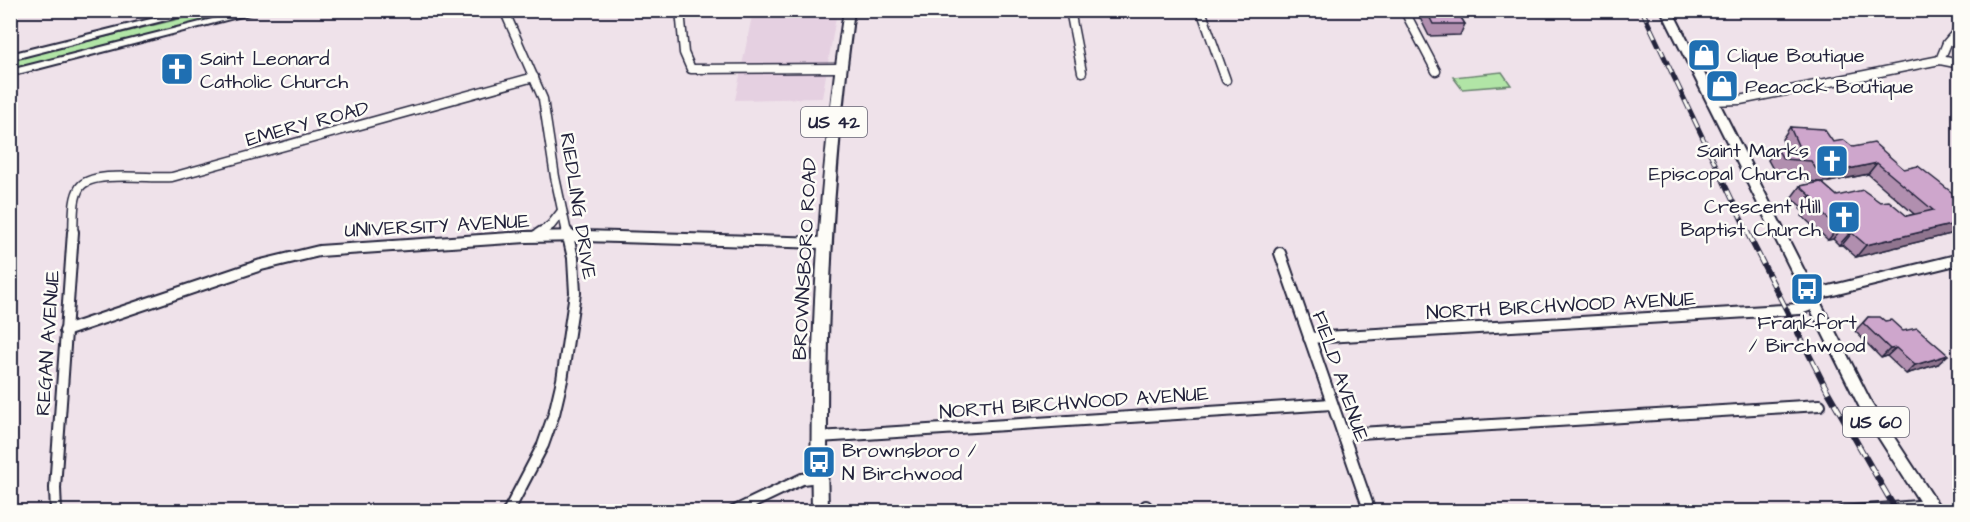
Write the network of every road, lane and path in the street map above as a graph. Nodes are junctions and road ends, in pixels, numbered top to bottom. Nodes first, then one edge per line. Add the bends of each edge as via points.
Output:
1 (261, 10) edge
2 (504, 10) edge
3 (680, 10) edge
4 (849, 10) edge
5 (1070, 10) edge
6 (1201, 10) edge
7 (1404, 10) edge
8 (1666, 10) edge
9 (200, 11) edge
10 (1959, 28) edge
11 (10, 57) edge
12 (1940, 60) junction
13 (1959, 64) edge
14 (840, 68) junction
15 (1436, 71) dead end
16 (1082, 72) dead end
17 (10, 73) edge
18 (534, 78) junction
19 (1226, 80) dead end
20 (1711, 101) junction
21 (87, 181) joint
22 (562, 211) junction
23 (535, 237) junction
24 (567, 237) junction
25 (823, 243) junction
26 (1280, 253) dead end
27 (1959, 260) edge
28 (1813, 301) junction
29 (65, 331) junction
30 (1310, 338) junction
31 (1332, 404) junction
32 (1820, 405) dead end
33 (1342, 434) junction
34 (819, 437) junction
35 (819, 477) junction
36 (1933, 508) edge
37 (56, 512) edge
38 (508, 512) edge
39 (733, 512) edge
40 (820, 512) edge
41 (1370, 512) edge
42 (1841, 512) edge

1 - 17 main road
2 - 18 street, RIEDLING DRIVE
3 - 14 street via 684,53 691,69
4 - 14 main road, BROWNSBORO ROAD / US 42
5 - 16 street
6 - 19 street
7 - 15 street
8 - 20 main road, US 60
9 - 11 main road
10 - 12 street
12 - 13 street
12 - 20 street via 1740,100
14 - 25 main road, BROWNSBORO ROAD / US 42
18 - 21 street, EMERY ROAD via 172,177 152,180 105,176
18 - 22 street, RIEDLING DRIVE via 543,99
20 - 28 main road, US 60
21 - 29 street, REGAN AVENUE via 76,197
22 - 23 street
22 - 24 street, RIEDLING DRIVE
23 - 24 street, UNIVERSITY AVENUE
23 - 29 street, UNIVERSITY AVENUE via 309,253 261,265
24 - 25 street, UNIVERSITY AVENUE
24 - 38 street, RIEDLING DRIVE via 575,293 562,380 543,445
25 - 34 main road, BROWNSBORO ROAD / US 42
26 - 30 street, FIELD AVENUE
27 - 28 street, NORTH BIRCHWOOD AVENUE via 1821,293
28 - 30 street, NORTH BIRCHWOOD AVENUE via 1800,309
28 - 36 main road, US 60 via 1866,406
29 - 37 street, REGAN AVENUE
30 - 31 street, FIELD AVENUE
31 - 33 street, FIELD AVENUE
31 - 34 street, NORTH BIRCHWOOD AVENUE
32 - 33 street
33 - 41 street, FIELD AVENUE
34 - 35 main road, BROWNSBORO ROAD / US 42
35 - 39 street via 802,479
35 - 40 main road, BROWNSBORO ROAD / US 42
36 - 42 street

